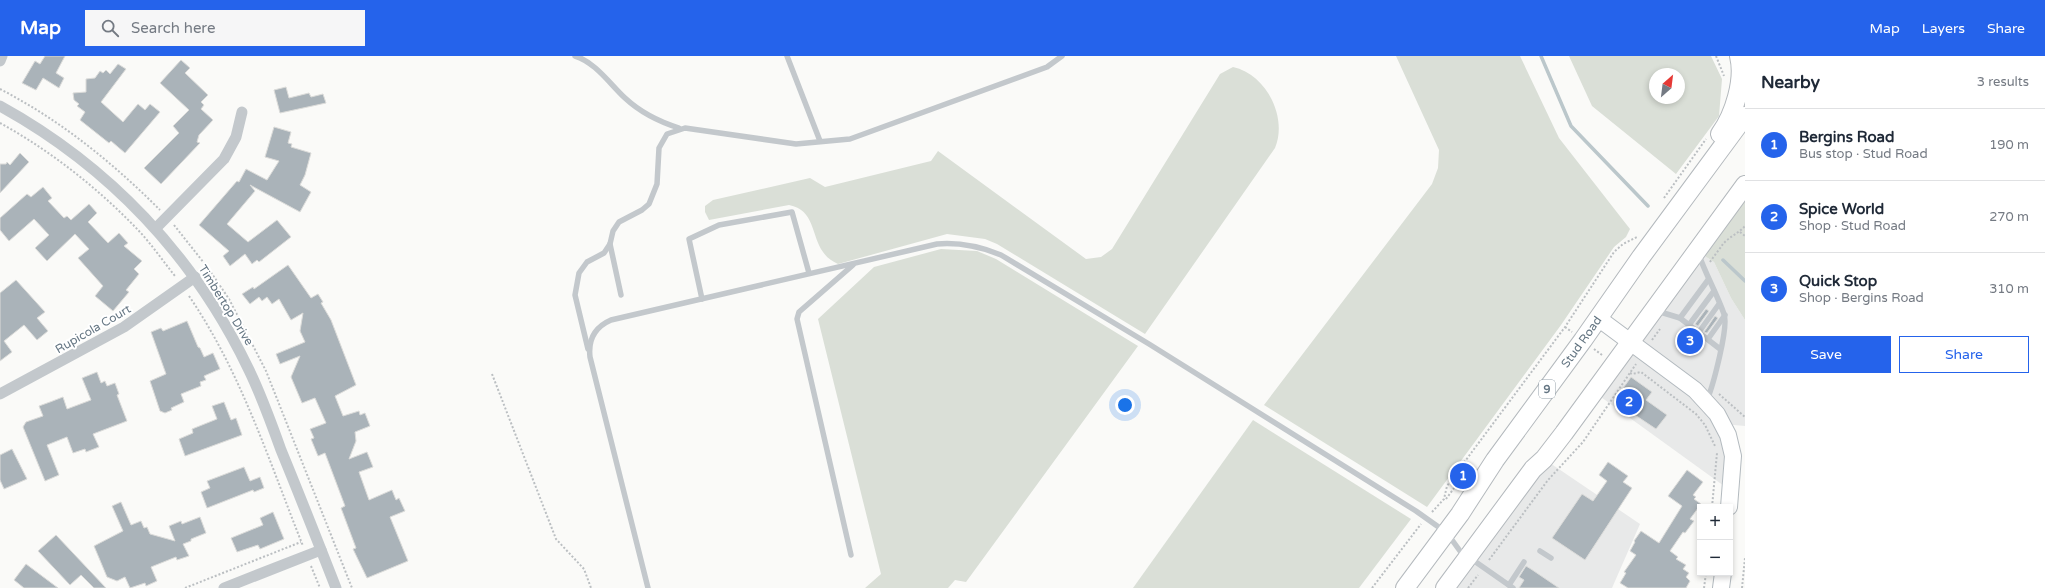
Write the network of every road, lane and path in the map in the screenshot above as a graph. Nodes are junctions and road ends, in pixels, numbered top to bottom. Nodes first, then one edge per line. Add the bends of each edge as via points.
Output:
1 (2, 56) edge
2 (575, 56) edge
3 (787, 56) edge
4 (1062, 56) edge
5 (1716, 56) edge
6 (1739, 56) edge
7 (0, 61) edge
8 (1735, 81) junction
9 (0, 106) edge
10 (242, 112) dead end
11 (1745, 116) edge
12 (0, 123) edge
13 (680, 128) junction
14 (1707, 137) dead end
15 (820, 142) junction
16 (1745, 185) edge
17 (1668, 206) junction
18 (1745, 226) edge
19 (156, 228) junction
20 (1740, 232) junction
21 (1641, 234) dead end
22 (1745, 236) edge
23 (610, 244) junction
24 (1697, 251) junction
25 (1720, 251) dead end
26 (854, 264) junction
27 (809, 273) junction
28 (195, 277) junction
29 (178, 279) dead end
30 (1708, 280) junction
31 (1714, 291) junction
32 (189, 295) dead end
33 (621, 295) dead end
34 (702, 299) junction
35 (1719, 304) junction
36 (1654, 310) junction
37 (1725, 315) junction
38 (1598, 318) junction
39 (1680, 318) junction
40 (1689, 325) junction
41 (1565, 327) junction
42 (1699, 332) junction
43 (1708, 339) junction
44 (1583, 340) junction
45 (1631, 342) junction
46 (1720, 349) junction
47 (590, 357) junction
48 (1614, 364) junction
49 (1636, 364) dead end
50 (492, 374) dead end
51 (1629, 374) junction
52 (0, 394) edge
53 (1710, 395) junction
54 (1745, 417) edge
55 (1578, 440) dead end
56 (1583, 442) junction
57 (1457, 472) junction
58 (1446, 498) dead end
59 (1712, 504) edge
60 (1729, 504) edge
61 (1426, 518) junction
62 (1446, 533) junction
63 (302, 542) junction
64 (304, 548) dead end
65 (321, 550) junction
66 (1540, 551) dead end
67 (851, 555) dead end
68 (1468, 557) junction
69 (1551, 558) dead end
70 (1745, 558) edge
71 (1524, 562) dead end
72 (310, 563) dead end
73 (1483, 568) junction
74 (1706, 576) edge
75 (1723, 576) edge
76 (1511, 587) edge
77 (185, 588) edge
78 (224, 588) edge
79 (320, 588) edge
80 (336, 588) edge
81 (591, 588) edge
82 (648, 588) edge
83 (1372, 588) edge
84 (1405, 588) edge
85 (1444, 588) edge
86 (1468, 588) edge
87 (1704, 588) edge
88 (1721, 588) edge
89 (1742, 588) edge

1 - 7 street
2 - 13 lane via 597,70 634,105 658,120
3 - 15 lane
4 - 15 lane via 1048,66 850,139
5 - 8 path
6 - 8 highway via 1741,62
8 - 17 highway via 1735,106 1725,127
9 - 19 street, Timbertop Drive via 84,161
10 - 19 street via 236,137 224,159
11 - 17 highway, Stud Road / 9
12 - 29 path via 35,144 91,186 139,232
13 - 15 lane via 796,144
13 - 23 lane via 667,134 660,144 657,184 649,204 619,222 613,231
14 - 17 path
16 - 24 highway
17 - 38 highway, Stud Road / 9
18 - 20 path
19 - 28 street, Timbertop Drive
20 - 22 path
20 - 25 path via 1723,244
21 - 41 path via 1614,252
23 - 33 lane
23 - 47 lane via 604,254 593,257 582,268 575,288
24 - 30 lane
24 - 36 highway
26 - 27 lane
26 - 61 lane via 950,243 976,245 1001,255
26 - 67 lane via 799,312 797,319
27 - 34 lane
27 - 34 lane via 792,212 719,225 689,239
28 - 52 street, Rupicola Court via 124,327
28 - 65 street, Timbertop Drive via 229,330 248,368
30 - 31 lane
30 - 39 lane
31 - 35 lane
31 - 40 lane
32 - 63 path via 208,323 235,376
34 - 47 lane via 602,324 596,329 590,343
35 - 37 lane
35 - 42 lane
36 - 39 lane
36 - 45 highway
37 - 43 lane
37 - 46 lane
38 - 44 highway, Stud Road / 9
38 - 45 main road
39 - 40 lane
40 - 42 lane
41 - 44 path
41 - 57 path
42 - 43 lane
43 - 46 lane
44 - 48 path
44 - 62 highway, Stud Road / 9 via 1495,460
45 - 48 highway
45 - 53 main road via 1695,390
46 - 53 lane
47 - 82 lane
48 - 51 path
48 - 68 highway
49 - 51 path
50 - 81 path via 556,539 584,569
51 - 56 path
51 - 59 path via 1642,372 1701,420 1717,451
53 - 54 path
53 - 60 main road via 1731,445 1733,468
55 - 56 path
56 - 73 path via 1548,480
57 - 58 path via 1463,476
57 - 61 path via 1447,486 1444,499
61 - 62 lane
61 - 83 path
62 - 68 lane
62 - 84 highway, Stud Road / 9
63 - 64 path
63 - 77 path
65 - 78 street
65 - 80 street, Timbertop Drive
66 - 69 lane
68 - 73 lane
68 - 85 highway
70 - 89 path
71 - 76 lane
72 - 79 path
73 - 76 lane
73 - 86 path
74 - 87 path
75 - 88 main road

